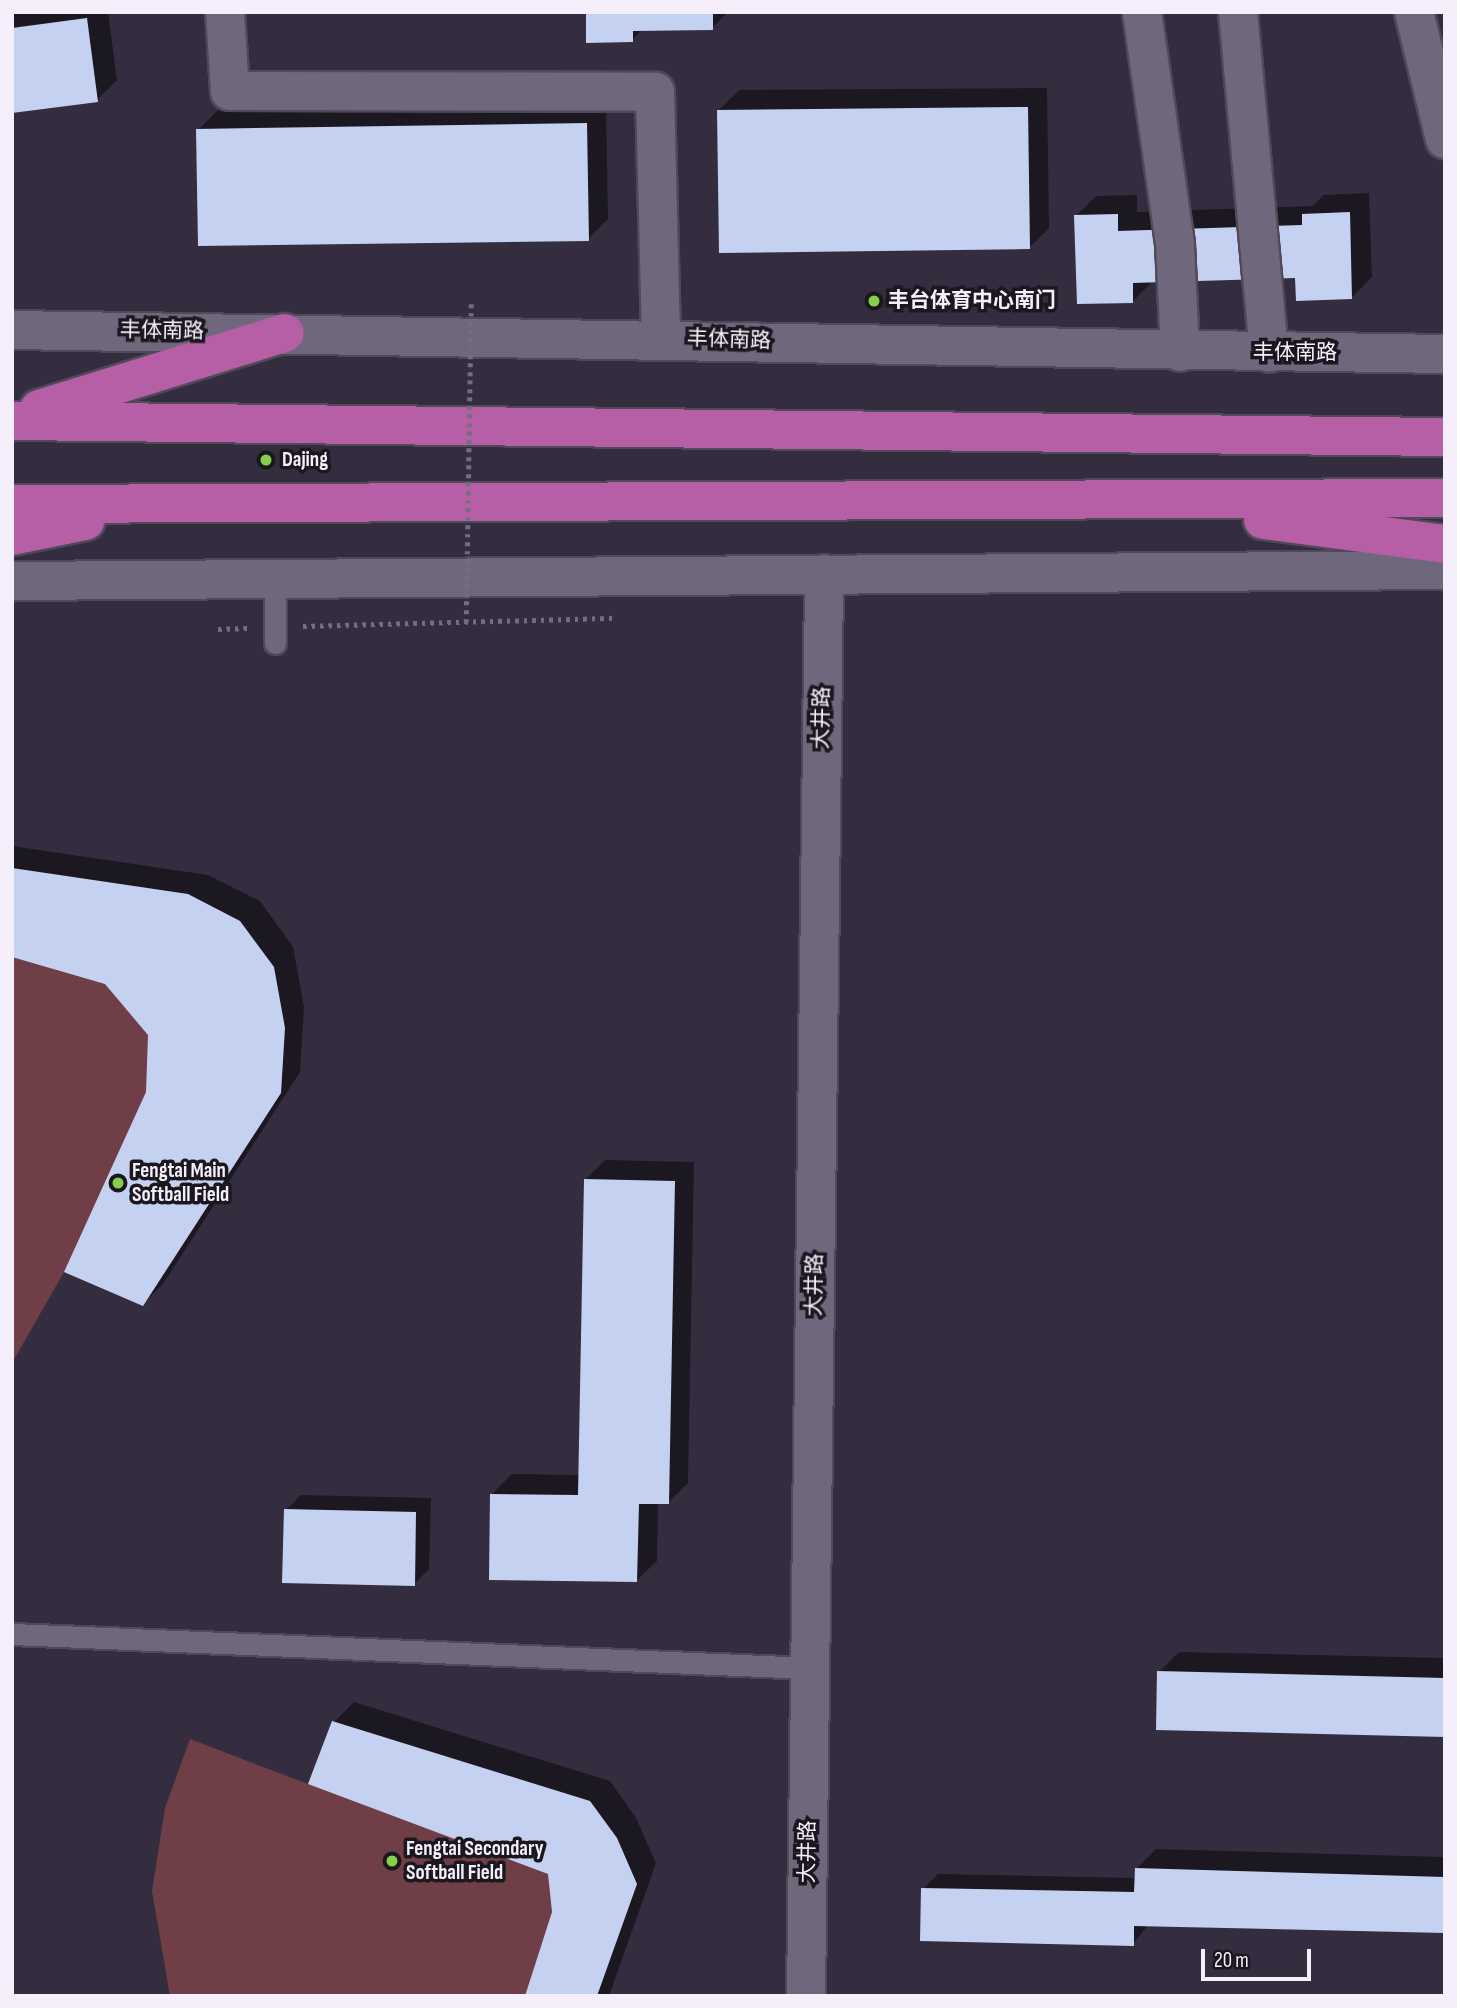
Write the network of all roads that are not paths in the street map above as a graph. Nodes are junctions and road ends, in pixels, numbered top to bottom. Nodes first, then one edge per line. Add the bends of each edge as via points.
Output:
1 (225, 12) edge
2 (1142, 12) edge
3 (1238, 12) edge
4 (1414, 12) edge
5 (1445, 139) edge
6 (12, 330) edge
7 (285, 333) junction
8 (661, 338) junction
9 (1180, 352) junction
10 (1269, 353) junction
11 (1445, 354) edge
12 (12, 419) edge
13 (1445, 430) edge
14 (1385, 437) junction
15 (1445, 437) edge
16 (1445, 498) edge
17 (12, 504) edge
18 (1136, 504) junction
19 (147, 507) junction
20 (12, 536) edge
21 (1445, 544) edge
22 (1445, 570) edge
23 (824, 574) junction
24 (275, 577) junction
25 (12, 582) edge
26 (275, 643) dead end
27 (12, 1634) edge
28 (810, 1668) junction
29 (806, 1996) edge

1 - 8 street via 230,91 655,92
2 - 9 street via 1175,244
3 - 10 street
4 - 5 street
6 - 7 street, 丰体南路
7 - 8 street, 丰体南路
7 - 12 highway
8 - 9 street, 丰体南路
9 - 10 street, 丰体南路
10 - 11 street, 丰体南路
12 - 14 highway
13 - 14 highway
14 - 15 highway
16 - 18 highway
17 - 19 highway
18 - 19 highway
18 - 21 highway
19 - 20 highway
22 - 23 street
23 - 24 street
23 - 28 street, 大井路
24 - 25 street
24 - 26 lane
27 - 28 lane
28 - 29 street, 大井路

